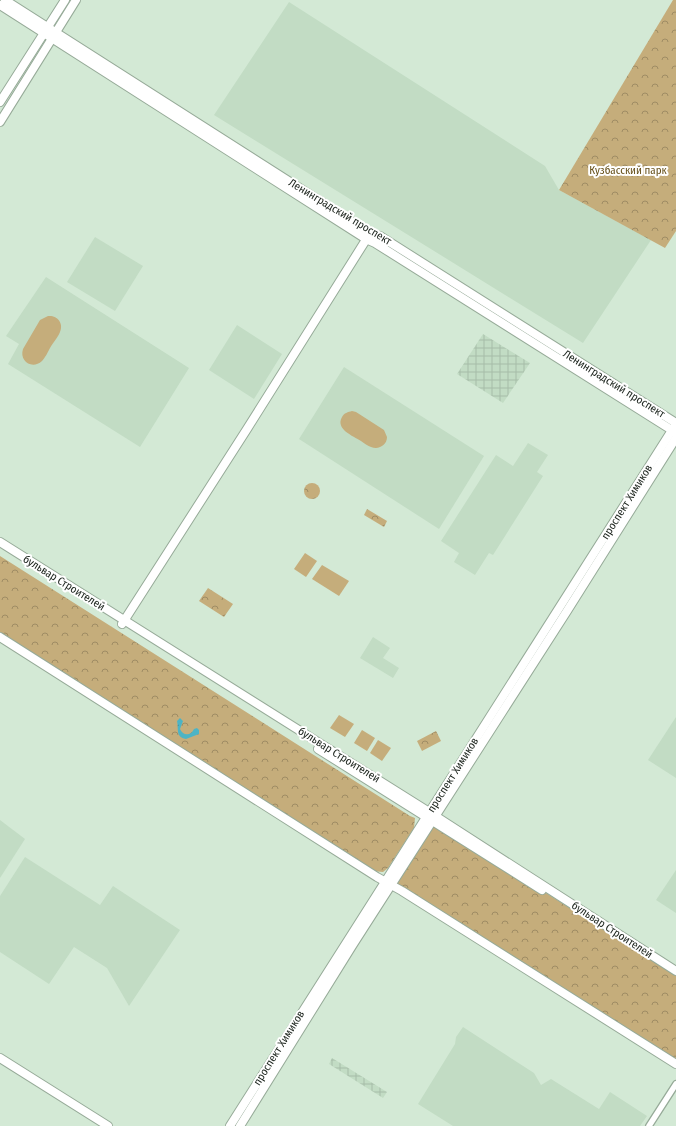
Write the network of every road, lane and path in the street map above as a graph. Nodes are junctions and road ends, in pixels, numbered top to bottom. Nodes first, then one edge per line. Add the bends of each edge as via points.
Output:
1 (5, 0) edge
2 (65, 0) edge
3 (76, 0) edge
4 (0, 5) edge
5 (46, 31) junction
6 (54, 36) junction
7 (0, 102) edge
8 (0, 122) edge
9 (368, 236) junction
10 (675, 429) edge
11 (0, 542) edge
12 (0, 547) edge
13 (123, 622) junction
14 (0, 637) edge
15 (431, 817) junction
16 (388, 883) junction
17 (676, 971) edge
18 (676, 975) edge
19 (0, 1058) edge
20 (676, 1064) edge
21 (676, 1084) edge
22 (108, 1126) edge
23 (230, 1126) edge
24 (240, 1126) edge
25 (649, 1126) edge

1 - 5 main road
2 - 5 main road
3 - 6 main road
4 - 5 main road
5 - 6 main road, Ленинградский проспект
5 - 7 main road
6 - 8 main road
6 - 9 main road, Ленинградский проспект
9 - 10 main road, Ленинградский проспект via 375,243
9 - 13 main road
10 - 15 main road, проспект Химиков
11 - 13 main road, бульвар Строителей
12 - 13 main road, бульвар Строителей
13 - 15 main road, бульвар Строителей
14 - 16 main road
15 - 16 main road, проспект Химиков
15 - 17 main road, бульвар Строителей
15 - 18 main road, бульвар Строителей
16 - 20 main road
16 - 23 main road, проспект Химиков
16 - 24 main road, проспект Химиков
19 - 22 main road
21 - 25 street

